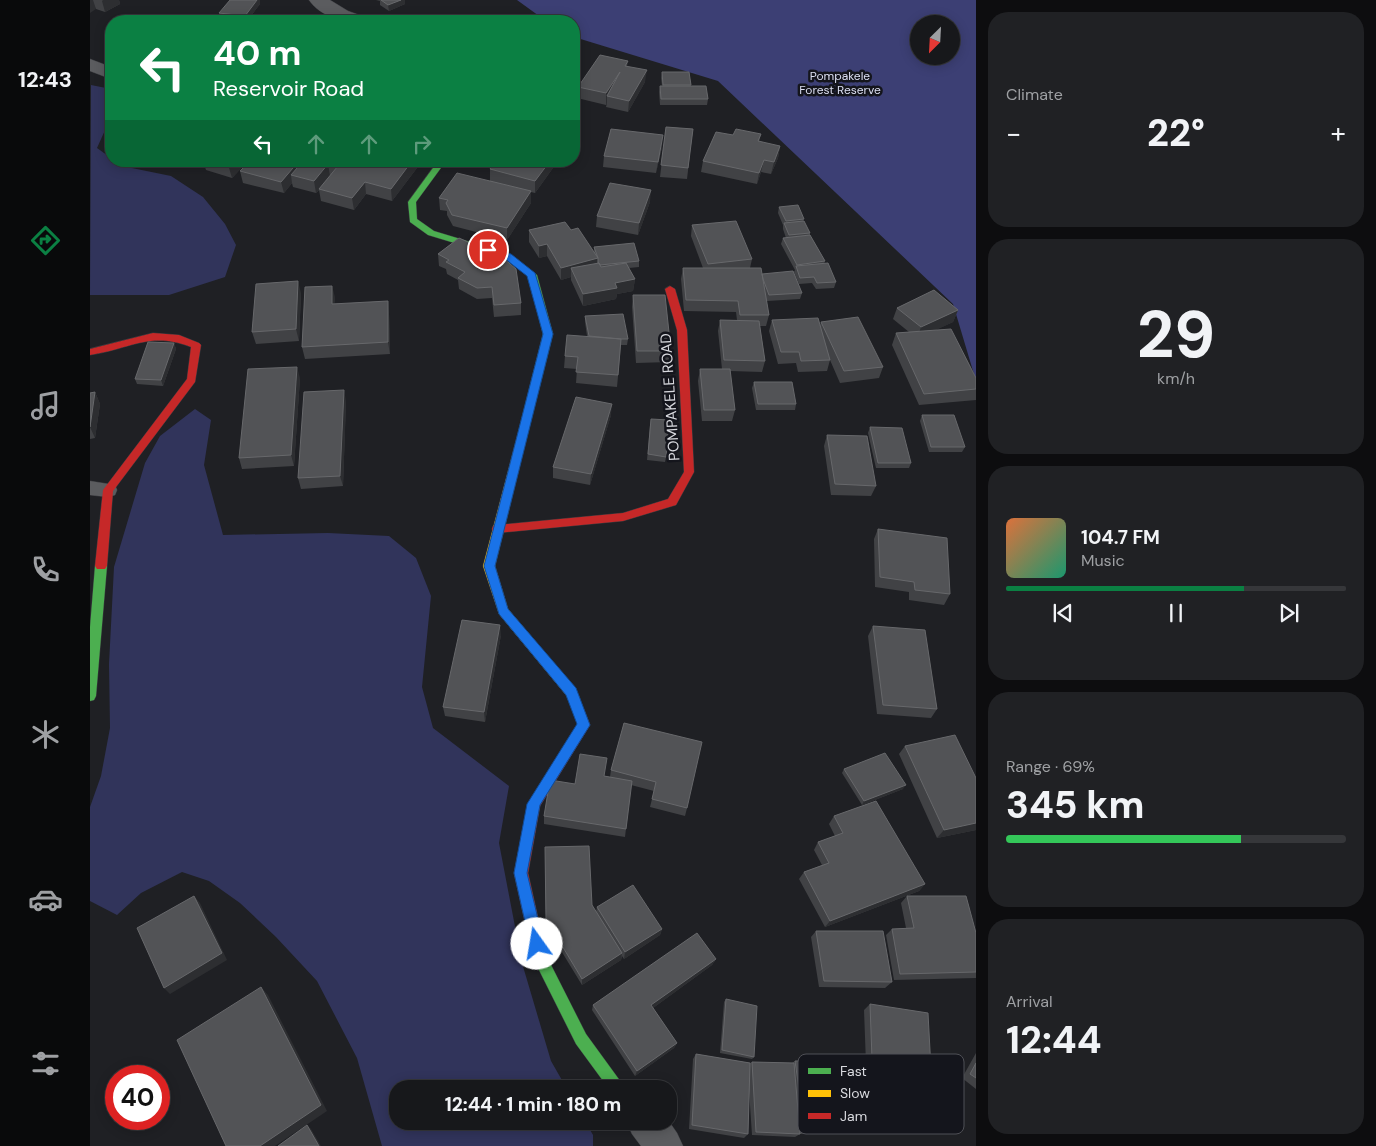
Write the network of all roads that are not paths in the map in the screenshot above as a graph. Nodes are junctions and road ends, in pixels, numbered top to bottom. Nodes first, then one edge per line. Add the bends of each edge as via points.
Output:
1 (318, 0) edge
2 (342, 15) edge
3 (90, 65) edge
4 (105, 71) edge
5 (436, 167) edge
6 (670, 290) dead end
7 (90, 352) edge
8 (99, 489) edge
9 (497, 529) junction
10 (90, 696) edge
11 (612, 1080) edge
12 (652, 1130) edge
13 (664, 1146) edge

1 - 2 street
3 - 4 street
5 - 9 street via 412,202 413,220 431,233 507,256 532,275 548,334
6 - 9 street, POMPAKELE ROAD via 682,330 689,472 672,502 623,517
7 - 8 street via 103,352 156,333 179,336 196,345 192,380
8 - 10 street
9 - 11 street via 489,566 503,611 571,692 584,725 534,804 520,873 541,962 581,1040
12 - 13 street

